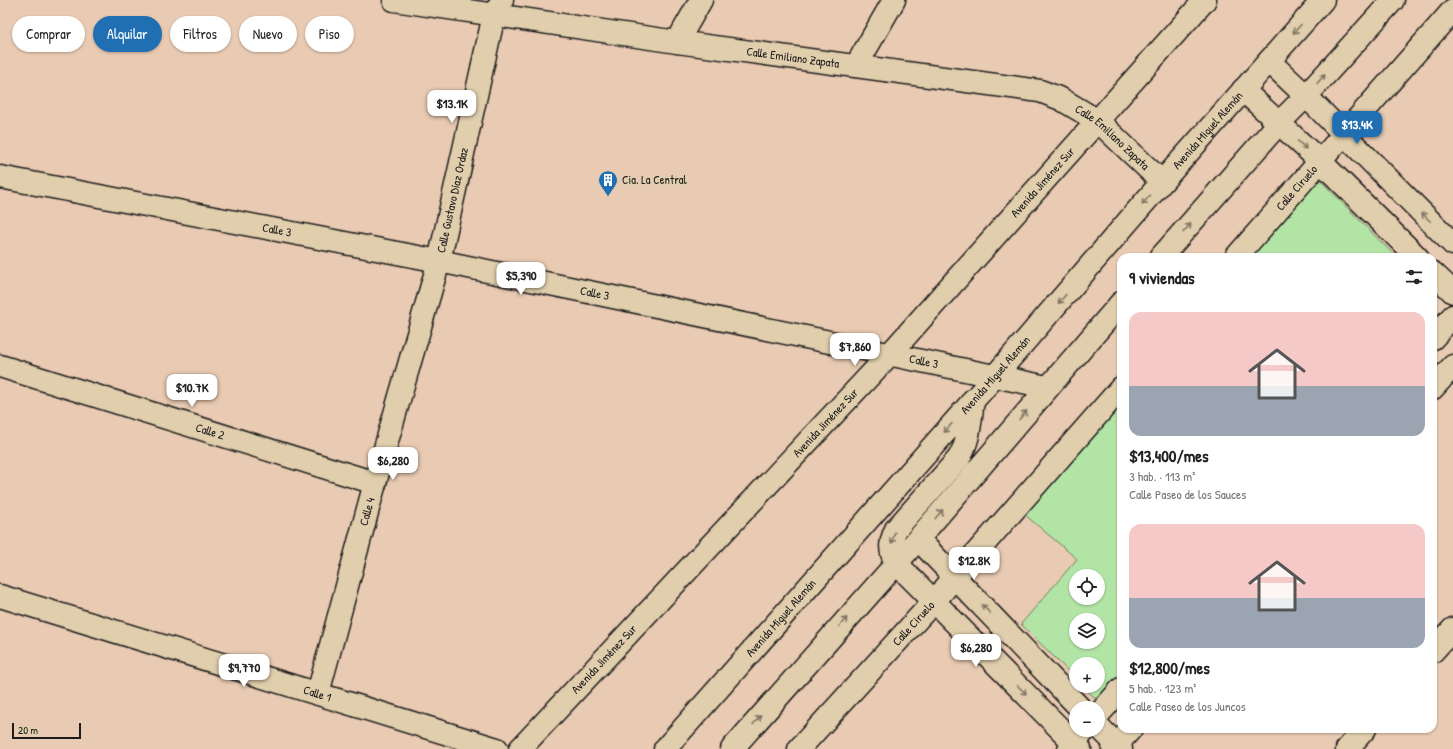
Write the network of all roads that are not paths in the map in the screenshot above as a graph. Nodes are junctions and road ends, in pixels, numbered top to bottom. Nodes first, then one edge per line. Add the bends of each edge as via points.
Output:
1 (394, 0) edge
2 (700, 0) edge
3 (894, 0) edge
4 (1205, 0) edge
5 (1323, 0) edge
6 (1394, 0) edge
7 (498, 8) edge
8 (1453, 10) edge
9 (677, 42) junction
10 (1269, 61) junction
11 (856, 66) junction
12 (1243, 90) junction
13 (1306, 96) junction
14 (1098, 121) junction
15 (1279, 123) junction
16 (1344, 134) junction
17 (1320, 161) junction
18 (0, 177) edge
19 (1162, 182) junction
20 (1453, 244) edge
21 (1165, 253) edge
22 (1240, 253) edge
23 (1413, 253) edge
24 (439, 261) junction
25 (1437, 276) edge
26 (1453, 292) edge
27 (1117, 308) edge
28 (1453, 316) edge
29 (1437, 334) edge
30 (889, 355) junction
31 (0, 366) edge
32 (1453, 366) edge
33 (995, 376) junction
34 (1437, 384) edge
35 (1047, 387) junction
36 (1117, 393) edge
37 (972, 400) junction
38 (375, 483) junction
39 (918, 539) junction
40 (896, 563) junction
41 (955, 577) junction
42 (0, 596) edge
43 (934, 601) junction
44 (1453, 629) edge
45 (1437, 647) edge
46 (318, 693) junction
47 (1117, 694) edge
48 (1073, 701) edge
49 (1105, 707) edge
50 (1105, 731) edge
51 (1361, 733) edge
52 (1077, 743) edge
53 (1120, 743) edge
54 (497, 749) edge
55 (520, 749) edge
56 (665, 749) edge
57 (732, 749) edge
58 (799, 749) edge
59 (1347, 749) edge

1 - 7 street, Calle Emiliano Zapata
2 - 9 street
3 - 11 street
4 - 14 street, Avenida Jiménez Sur
5 -> 10 street, Avenida Miguel Alemán
13 -> 6 street
7 - 9 street, Calle Emiliano Zapata
7 - 24 street, Calle Gustavo Díaz Ordaz
8 - 16 street, Calle Ciruelo
9 - 11 street, Calle Emiliano Zapata
10 - 12 street, Avenida Miguel Alemán
10 - 13 street
11 - 14 street, Calle Emiliano Zapata via 1040,91
12 - 15 street
12 - 19 street, Avenida Miguel Alemán
13 - 15 street
13 - 16 street
14 - 19 street, Calle Emiliano Zapata
14 - 30 street, Avenida Jiménez Sur
15 -> 17 street
21 -> 15 street
16 - 17 street, Calle Ciruelo
20 -> 16 street
17 - 22 street, Calle Ciruelo
17 - 23 street
18 - 24 street, Calle 3
19 -> 33 street, Avenida Miguel Alemán
24 - 30 street, Calle 3
24 - 38 street, Calle 4
25 - 26 street
27 - 35 street
28 - 29 street
30 - 33 street, Calle 3
30 - 55 street, Avenida Jiménez Sur
31 - 38 street, Calle 2
32 - 34 street
33 - 35 street, Calle 3
33 - 37 street, Avenida Miguel Alemán
39 -> 35 street
36 - 41 street, Calle Ciruelo
37 -> 40 street via 969,435 959,458 896,529 891,539 890,548
37 -> 56 street, Avenida Miguel Alemán
38 - 46 street, Calle 4
39 - 40 street
39 - 41 street
40 - 43 street
57 -> 40 street
41 - 43 street, Calle Ciruelo
48 -> 41 street
42 - 46 street, Calle 1
43 -> 52 street
43 - 58 street, Calle Ciruelo
44 - 45 street
46 - 54 street, Calle 1
47 - 49 street
50 - 53 street
51 - 59 street

